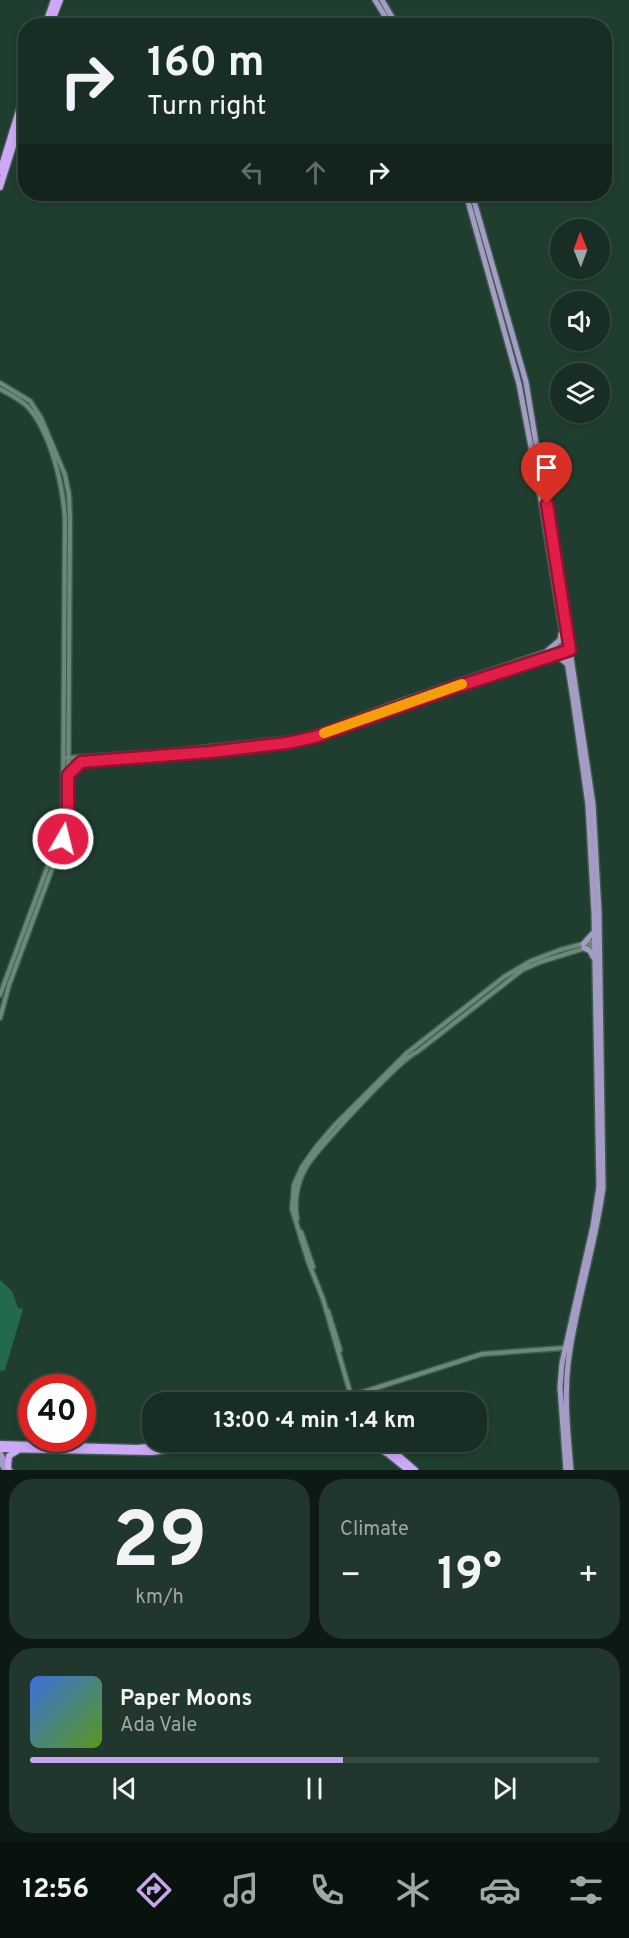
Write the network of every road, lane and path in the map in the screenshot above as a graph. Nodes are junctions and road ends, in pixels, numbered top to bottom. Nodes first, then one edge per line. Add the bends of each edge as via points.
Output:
1 (54, 0) edge
2 (60, 0) edge
3 (375, 0) edge
4 (382, 0) edge
5 (48, 18) edge
6 (53, 18) edge
7 (386, 18) edge
8 (392, 18) edge
9 (18, 114) edge
10 (18, 130) edge
11 (0, 172) edge
12 (0, 187) edge
13 (468, 201) edge
14 (474, 201) edge
15 (0, 383) edge
16 (0, 389) edge
17 (15, 394) junction
18 (548, 526) junction
19 (562, 633) junction
20 (567, 647) junction
21 (548, 653) junction
22 (567, 665) junction
23 (68, 749) junction
24 (77, 757) junction
25 (66, 760) junction
26 (81, 762) junction
27 (68, 775) junction
28 (594, 932) junction
29 (596, 942) junction
30 (583, 946) junction
31 (594, 959) junction
32 (0, 995) edge
33 (0, 1018) edge
34 (564, 1348) junction
35 (351, 1392) edge
36 (375, 1392) edge
37 (142, 1448) edge
38 (0, 1449) edge
39 (18, 1449) edge
40 (18, 1450) edge
41 (96, 1451) edge
42 (142, 1452) edge
43 (385, 1452) edge
44 (394, 1452) edge
45 (0, 1461) edge
46 (8, 1469) edge
47 (408, 1470) edge
48 (415, 1470) edge
49 (566, 1470) edge
50 (571, 1470) edge

1 - 5 highway
2 - 6 highway
3 - 7 main road
4 - 8 main road
9 - 11 highway
10 - 12 highway
13 - 18 main road via 519,384
14 - 18 main road via 526,382
15 - 17 street
16 - 17 street
17 - 23 street via 30,401 41,418 67,484
17 - 25 street via 37,420 63,489
18 - 19 main road
18 - 20 main road
19 - 20 main road
19 - 21 main road
20 - 21 street
20 - 22 main road
20 - 29 main road via 593,804
21 - 22 main road
21 - 24 street via 295,738
21 - 26 street via 315,737 220,751
22 - 28 main road via 588,805
23 - 24 street
23 - 25 street
24 - 25 street
25 - 26 street
25 - 27 street
25 - 32 street via 61,831
26 - 27 street
27 - 33 street via 65,834
28 - 29 main road
28 - 30 main road
29 - 30 street
29 - 31 main road
29 - 50 main road via 603,1188 568,1364
30 - 31 main road
30 - 35 street via 560,950 504,977 407,1053 306,1160 292,1209
31 - 34 main road via 599,1187
34 - 36 street via 482,1354
34 - 49 main road via 560,1387
37 - 38 highway
38 - 39 highway
38 - 46 main road
40 - 46 highway via 9,1456
41 - 42 highway
43 - 47 highway
44 - 48 highway
45 - 46 main road

